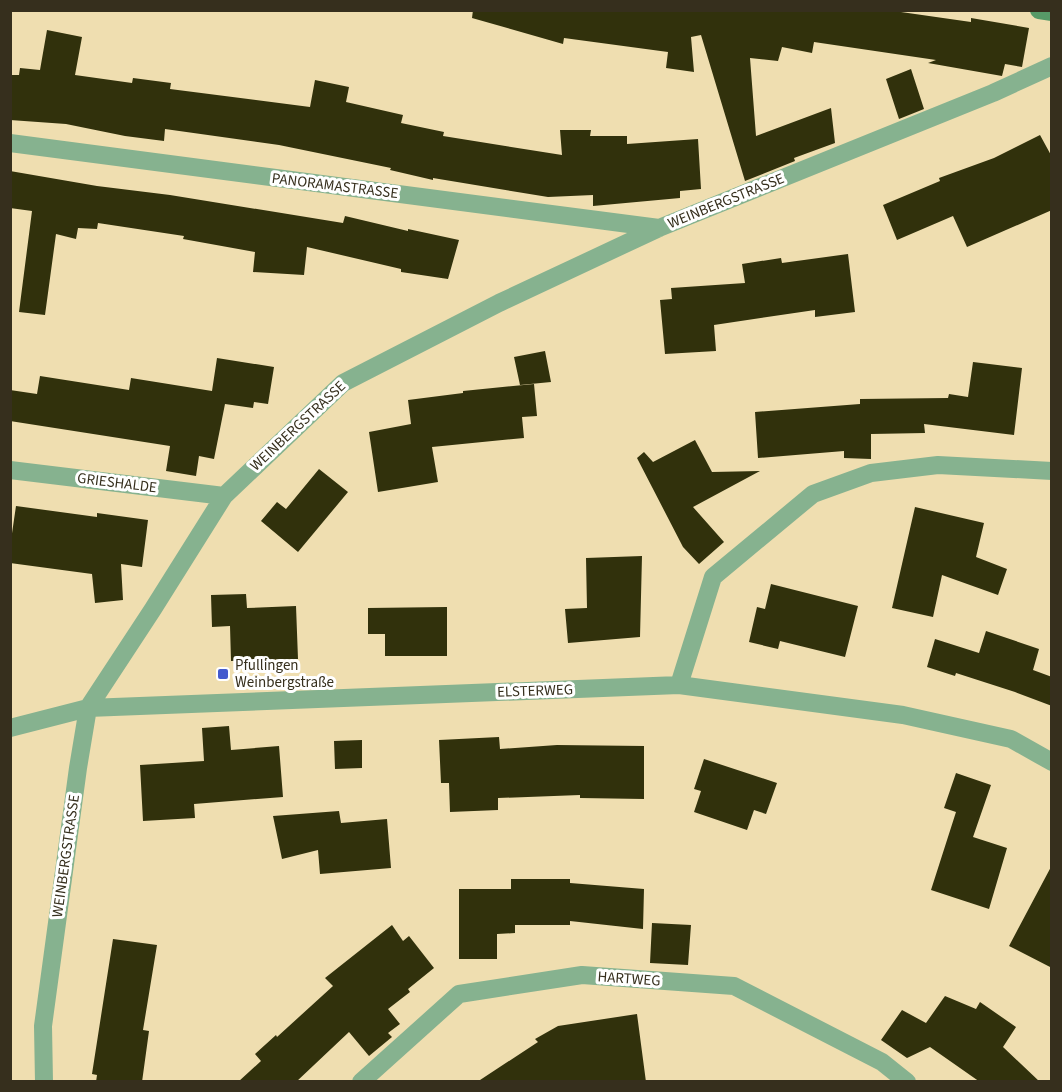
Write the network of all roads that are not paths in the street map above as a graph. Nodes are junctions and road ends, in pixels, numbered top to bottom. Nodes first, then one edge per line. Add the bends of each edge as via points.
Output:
1 (1039, 10) edge
2 (1052, 12) edge
3 (1052, 66) edge
4 (10, 143) edge
5 (659, 228) junction
6 (10, 470) edge
7 (1052, 471) edge
8 (224, 496) junction
9 (679, 685) junction
10 (88, 708) junction
11 (10, 728) edge
12 (1052, 762) edge
13 (44, 1082) edge
14 (361, 1082) edge
15 (907, 1082) edge

1 - 2 main road
3 - 5 street, WEINBERGSTRASSE
4 - 5 street, PANORAMASTRASSE
5 - 8 street, WEINBERGSTRASSE via 499,303 343,383
6 - 8 street, GRIESHALDE
7 - 9 street via 938,465 871,473 813,494 713,577
8 - 10 street, WEINBERGSTRASSE
9 - 10 street, ELSTERWEG
9 - 12 street, ELSTERWEG via 903,714 1011,739
10 - 11 street, ELSTERWEG
10 - 13 street, WEINBERGSTRASSE via 43,1026
14 - 15 street, HARTWEG via 459,994 582,975 734,986 882,1062

